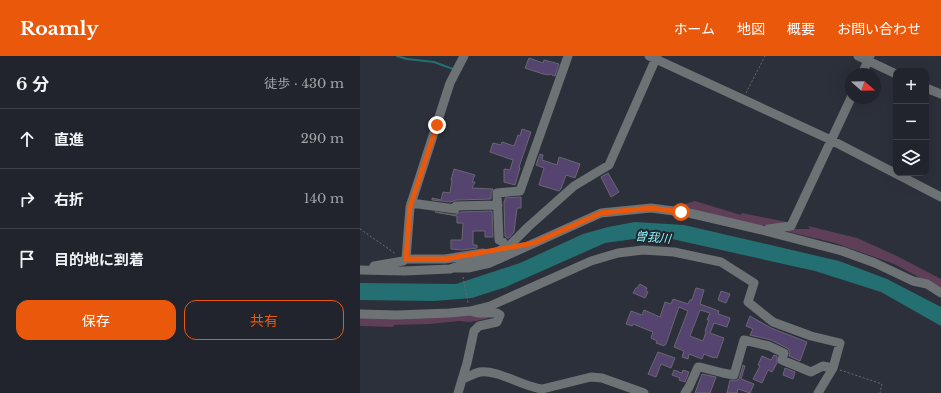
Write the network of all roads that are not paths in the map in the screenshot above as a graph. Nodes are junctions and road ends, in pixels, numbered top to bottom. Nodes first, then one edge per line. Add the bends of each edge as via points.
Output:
1 (464, 56) edge
2 (568, 56) edge
3 (858, 56) edge
4 (654, 57) edge
5 (869, 58) edge
6 (865, 68) edge
7 (893, 72) edge
8 (929, 89) edge
9 (941, 94) edge
10 (848, 104) edge
11 (831, 140) junction
12 (941, 197) edge
13 (411, 203) junction
14 (498, 205) junction
15 (762, 230) junction
16 (534, 243) junction
17 (506, 244) junction
18 (406, 259) junction
19 (361, 270) edge
20 (458, 270) junction
21 (941, 293) edge
22 (469, 308) junction
23 (360, 314) edge
24 (833, 368) junction
25 (463, 379) junction
26 (458, 393) edge
27 (644, 393) edge
28 (685, 393) edge
29 (818, 393) edge

1 - 13 street via 450,83
2 - 14 street via 520,191 497,193
3 - 5 street
4 - 11 street
4 - 17 street via 609,165 574,186
5 - 6 street
5 - 7 street
8 - 9 street
10 - 11 street
11 - 12 street
11 - 15 street via 791,226
13 - 14 street via 455,209 456,206
13 - 18 street
14 - 17 street via 499,240
15 - 16 street via 689,213 651,208 601,213
15 - 21 street via 842,251 913,281 927,284
16 - 17 street
16 - 20 street via 490,263
17 - 18 street via 474,255 445,259
17 - 20 street via 490,255
18 - 19 street
19 - 20 street
22 - 23 street via 450,313
22 - 24 street via 490,306 591,261 618,253 643,250 674,252 721,262 754,283 748,302 773,322 840,343
22 - 25 street via 479,313 500,315 497,322 476,328
24 - 28 street via 823,366 811,372 782,360 784,353 769,346 744,340 734,375 698,367
24 - 29 street
25 - 26 street
25 - 27 street via 480,372 492,372 542,389 591,377 602,378

